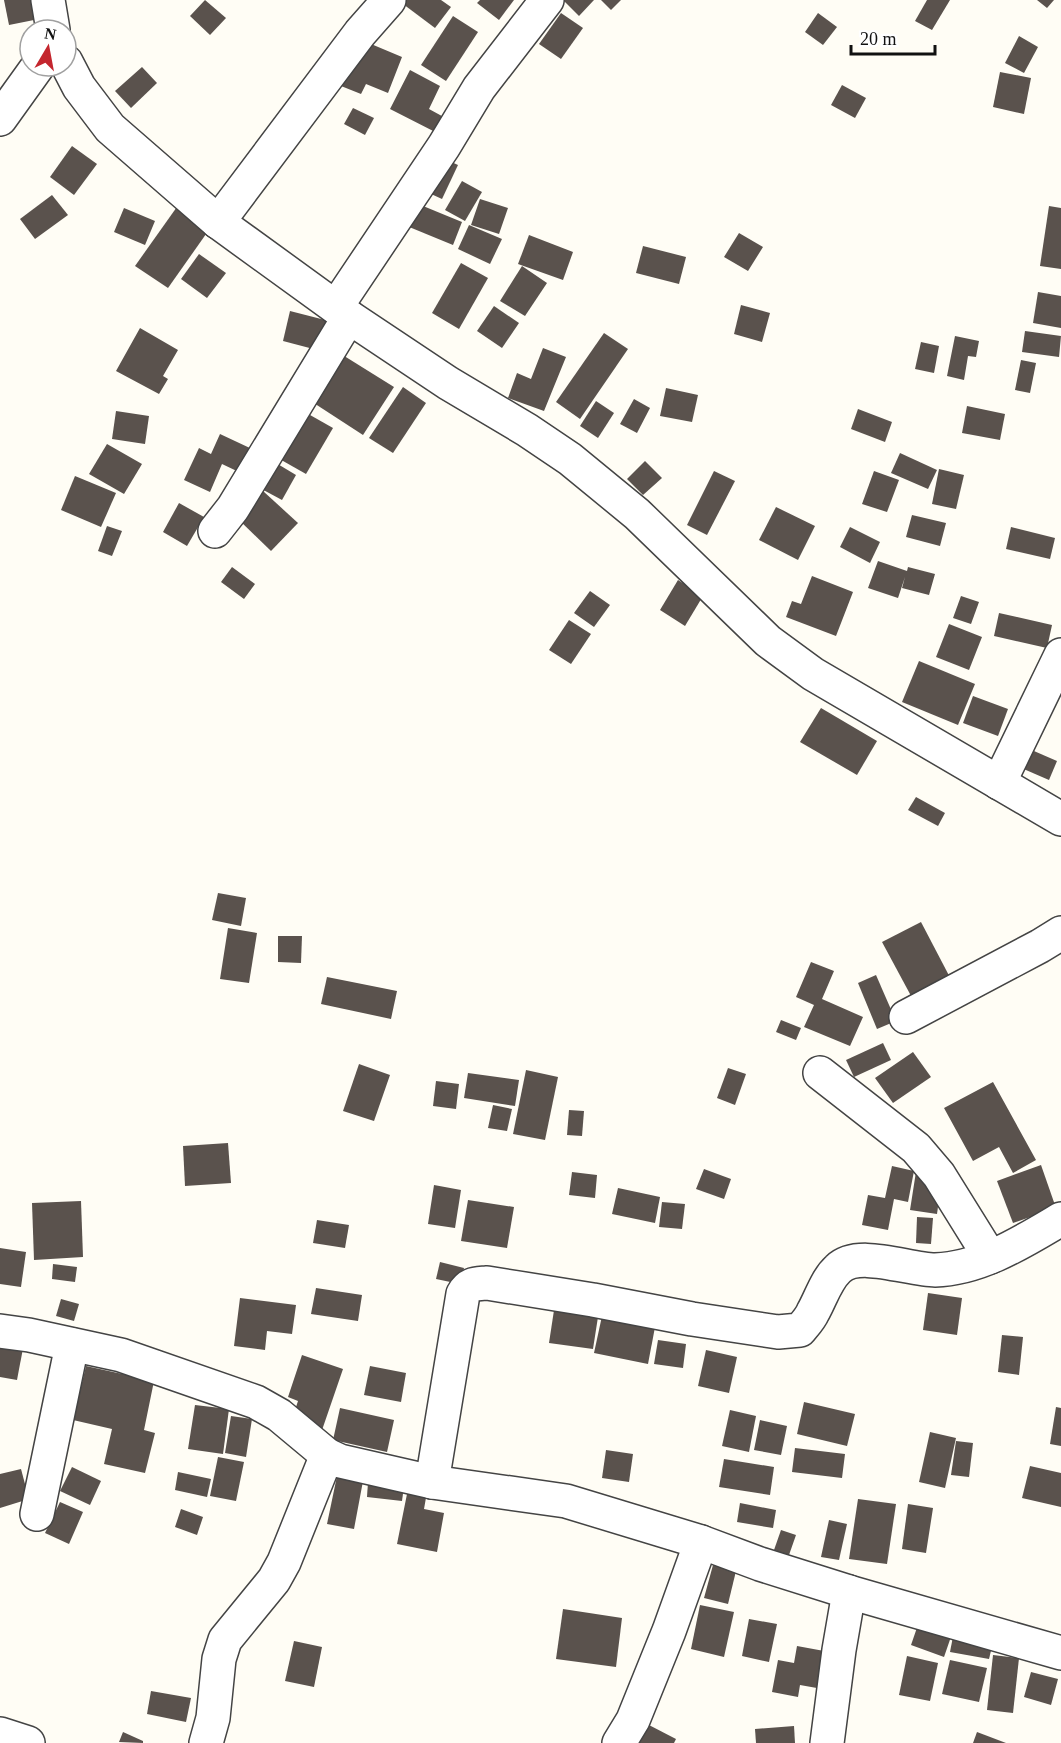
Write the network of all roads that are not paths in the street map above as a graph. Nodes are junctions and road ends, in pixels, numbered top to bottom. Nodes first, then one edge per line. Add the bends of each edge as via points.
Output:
1 (48, 0) edge
2 (389, 0) edge
3 (548, 0) edge
4 (51, 18) edge
5 (29, 78) edge
6 (74, 78) edge
7 (0, 119) edge
8 (218, 222) junction
9 (343, 312) junction
10 (215, 531) dead end
11 (1061, 655) edge
12 (999, 783) junction
13 (1061, 819) edge
14 (1061, 933) edge
15 (906, 1017) dead end
16 (820, 1073) dead end
17 (1061, 1219) edge
18 (990, 1257) junction
19 (0, 1331) edge
20 (72, 1345) junction
21 (327, 1455) junction
22 (432, 1482) junction
23 (37, 1514) dead end
24 (701, 1542) junction
25 (849, 1592) junction
26 (1061, 1653) edge
27 (206, 1743) edge
28 (619, 1743) edge
29 (827, 1743) edge

1 - 4 street
2 - 8 street
3 - 9 street via 479,88
5 - 7 street
6 - 8 street via 110,128
8 - 9 street
9 - 10 street via 232,508
9 - 12 street via 570,459 637,514 768,641 813,674
11 - 12 street
12 - 13 street
14 - 15 street
16 - 18 street via 916,1148 939,1175
17 - 18 street
18 - 22 street via 934,1270 858,1259 838,1268 800,1330 778,1332 488,1283 470,1285 463,1294
19 - 20 street
20 - 21 street via 121,1355 256,1402 279,1415
20 - 23 street
21 - 22 street
21 - 27 street via 284,1562 225,1640
22 - 24 street via 566,1500
24 - 25 street
24 - 28 street via 633,1720
25 - 26 street
25 - 29 street

